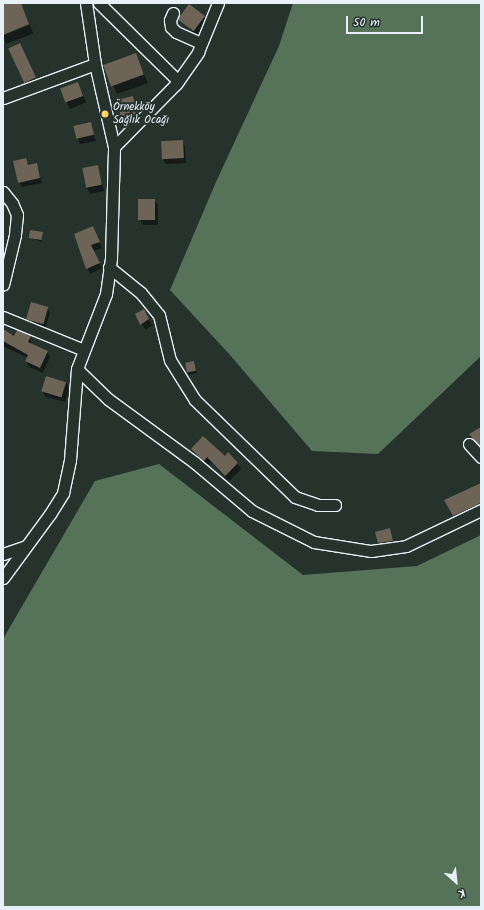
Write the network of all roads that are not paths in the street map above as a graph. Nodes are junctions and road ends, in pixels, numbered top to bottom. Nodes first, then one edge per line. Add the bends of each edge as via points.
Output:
1 (86, 3) edge
2 (99, 3) edge
3 (218, 3) edge
4 (173, 13) dead end
5 (202, 43) junction
6 (95, 64) junction
7 (178, 81) junction
8 (3, 98) edge
9 (114, 147) junction
10 (3, 192) edge
11 (109, 267) junction
12 (3, 285) edge
13 (3, 317) edge
14 (84, 350) junction
15 (77, 369) junction
16 (469, 444) dead end
17 (481, 457) edge
18 (335, 505) dead end
19 (481, 510) edge
20 (26, 546) junction
21 (4, 552) edge
22 (3, 578) edge

1 - 6 street
2 - 7 street
3 - 5 street
4 - 5 street via 170,20 176,32
5 - 7 street
6 - 8 street
6 - 9 street
7 - 9 street
9 - 11 street
10 - 12 street via 17,215
11 - 14 street via 106,294
11 - 18 street via 136,289 159,315 170,360 195,400 295,498 318,506
13 - 14 street
14 - 15 street
15 - 19 street via 108,399 194,462 252,511 314,542 370,551 406,546
15 - 20 street via 70,460 63,493
16 - 17 street
20 - 21 street
20 - 22 street

